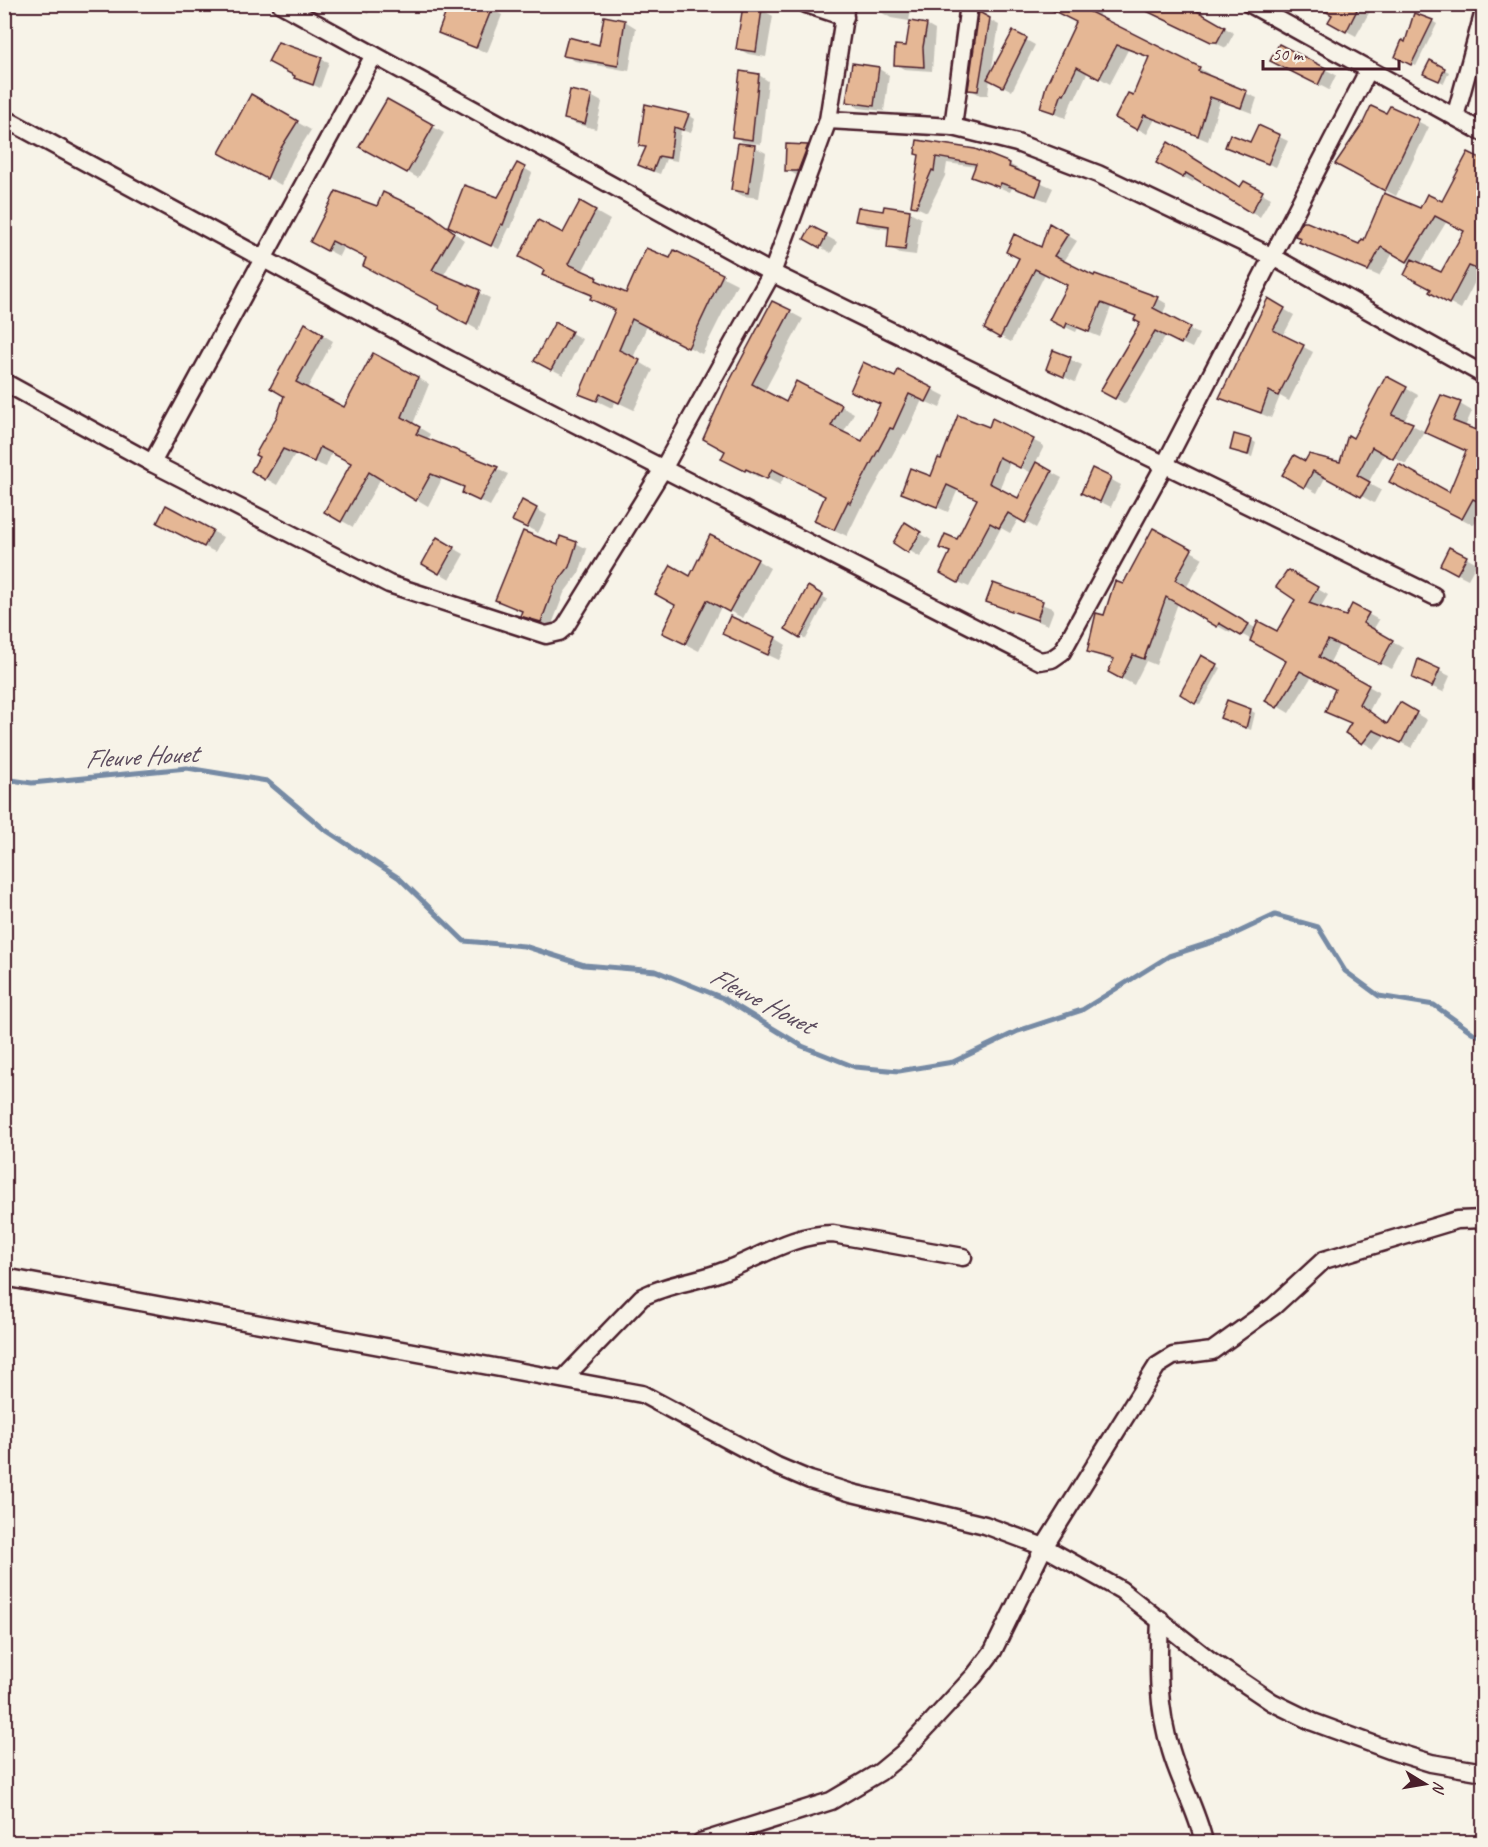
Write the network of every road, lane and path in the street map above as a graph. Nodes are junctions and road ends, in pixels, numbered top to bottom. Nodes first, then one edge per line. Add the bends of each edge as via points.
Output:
1 (281, 4) edge
2 (806, 4) edge
3 (969, 4) edge
4 (1250, 4) edge
5 (845, 11) edge
6 (1484, 11) edge
7 (1481, 32) edge
8 (374, 56) junction
9 (1368, 71) junction
10 (1455, 117) junction
11 (4, 118) edge
12 (828, 120) junction
13 (953, 127) junction
14 (1484, 132) edge
15 (1273, 258) junction
16 (264, 260) junction
17 (772, 273) junction
18 (1484, 375) edge
19 (4, 382) edge
20 (152, 463) junction
21 (1164, 466) junction
22 (663, 469) junction
23 (1434, 596) dead end
24 (1484, 1219) edge
25 (963, 1257) dead end
26 (4, 1277) edge
27 (562, 1379) junction
28 (1044, 1547) junction
29 (1160, 1619) junction
30 (1484, 1772) edge
31 (701, 1842) edge
32 (1204, 1842) edge

1 - 8 street
2 - 5 street
3 - 13 street
4 - 9 street
5 - 12 street
6 - 7 street
7 - 10 street
8 - 16 street
8 - 17 street
9 - 10 street
9 - 15 street
10 - 14 street
11 - 16 street
12 - 13 street
12 - 17 street
13 - 15 street via 1017,143 1098,174
15 - 18 street
15 - 21 street
16 - 20 street
16 - 22 street
17 - 21 street
17 - 22 street
19 - 20 street
20 - 22 street via 389,584 546,635 559,633 565,627
21 - 22 street via 1062,652 1040,661
21 - 23 street
24 - 28 street via 1457,1220 1324,1260 1274,1306 1212,1352 1173,1356 1157,1366
25 - 27 street via 833,1234 795,1239 739,1266 657,1289 642,1297
26 - 27 street
27 - 28 street via 642,1394 810,1480 985,1525
28 - 29 street via 1120,1590
28 - 31 street via 993,1651 903,1753 880,1772 831,1801
29 - 30 street via 1238,1680 1313,1722 1431,1763
29 - 32 street via 1160,1712

